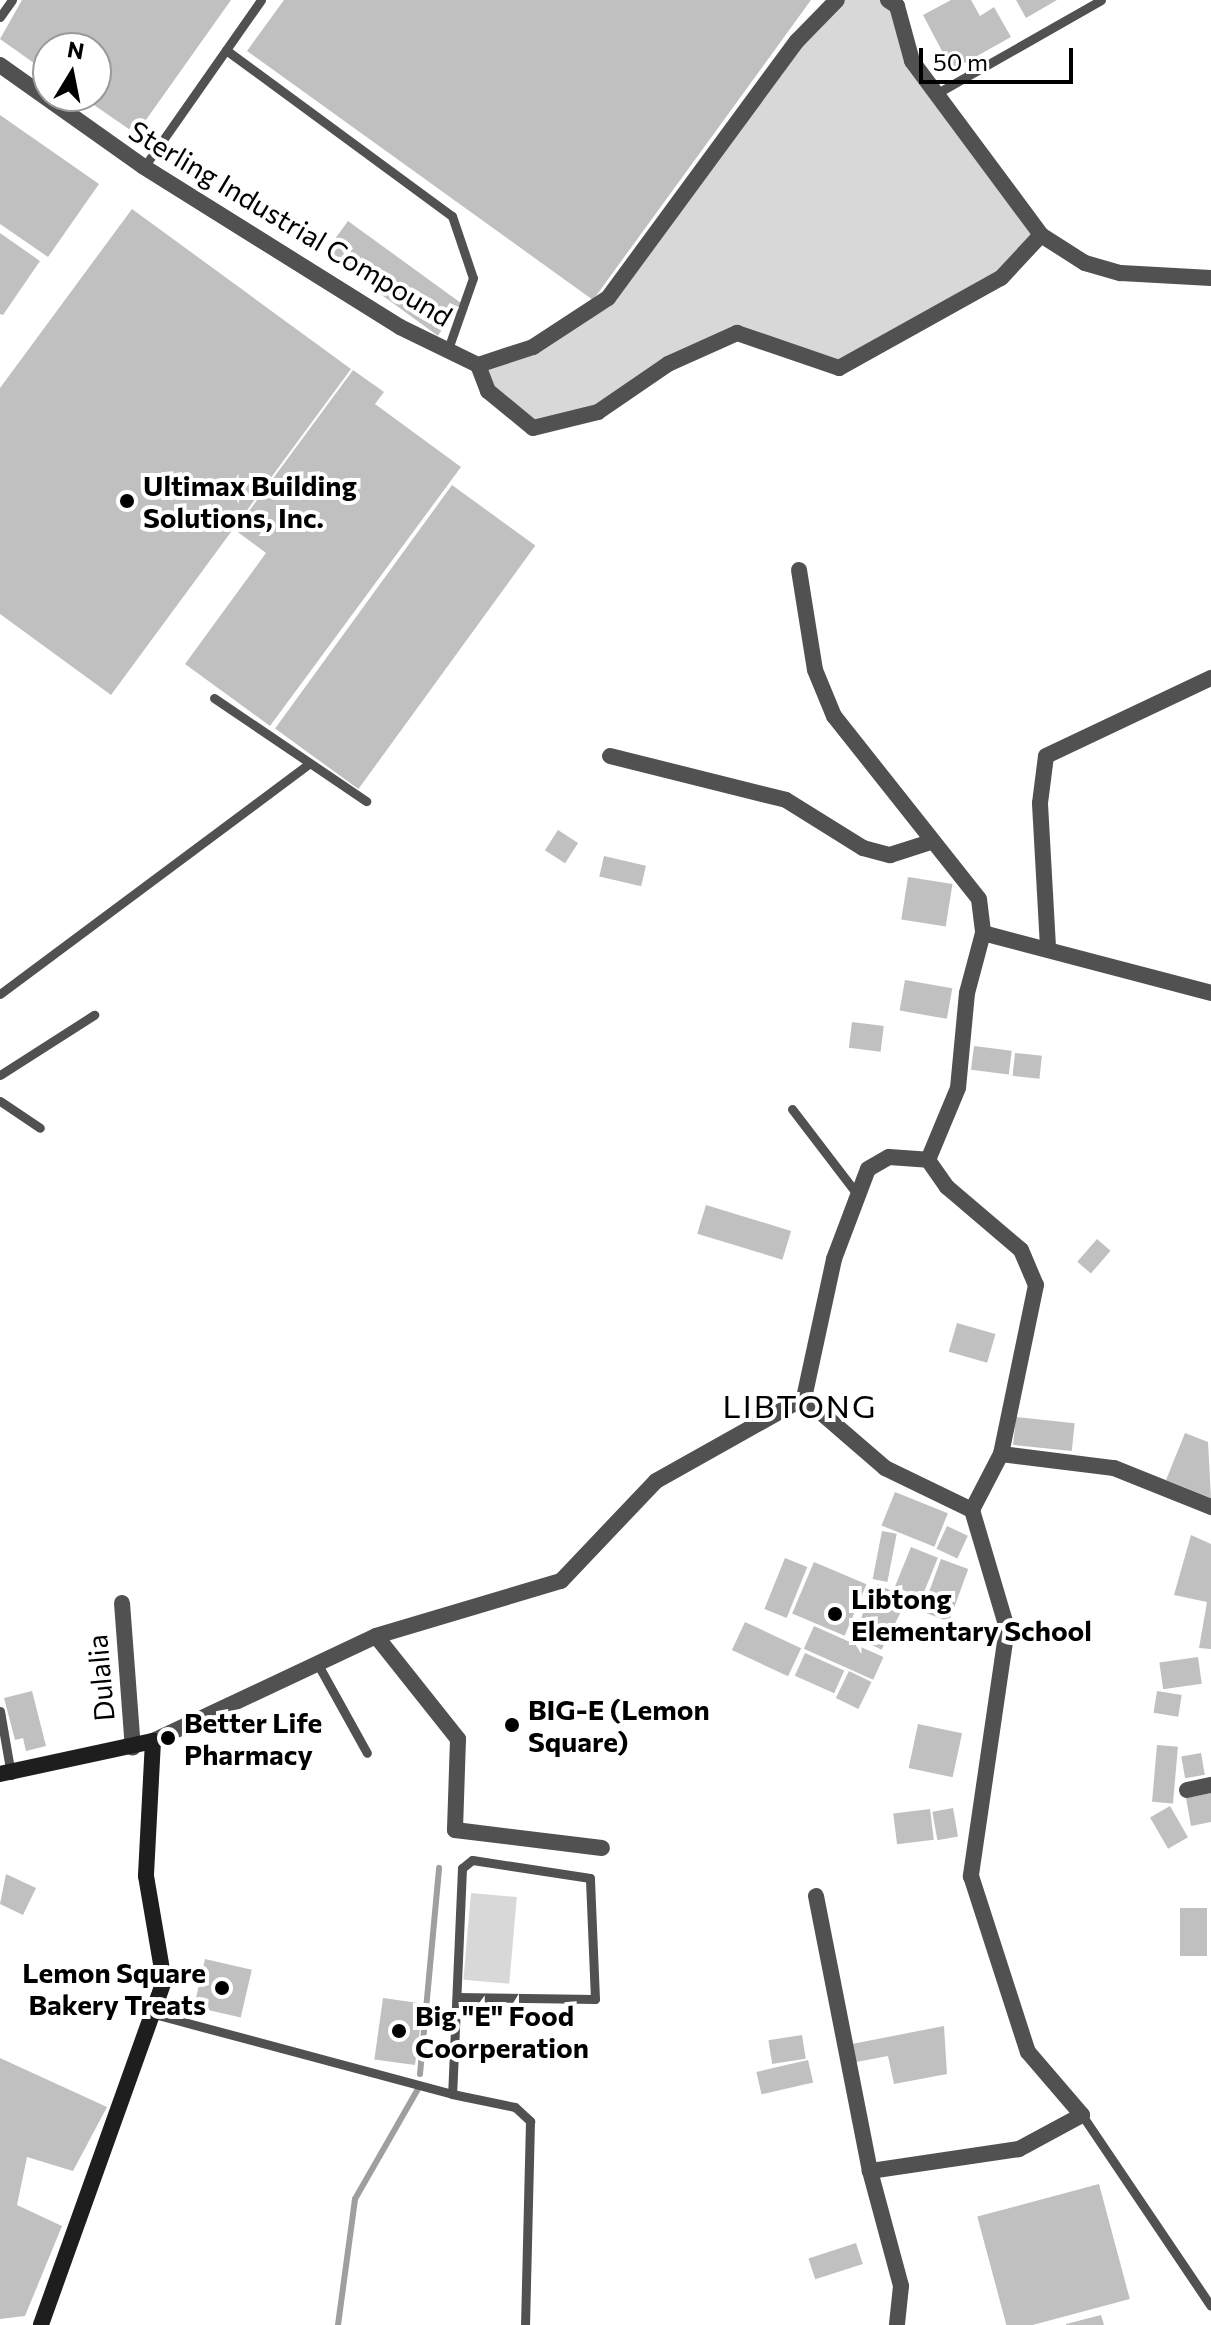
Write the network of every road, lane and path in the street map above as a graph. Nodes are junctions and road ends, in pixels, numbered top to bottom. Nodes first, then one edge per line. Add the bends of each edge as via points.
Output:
1 (12, 0) edge
2 (261, 0) edge
3 (837, 0) edge
4 (1101, 0) edge
5 (897, 2) edge
6 (0, 17) edge
7 (226, 50) junction
8 (0, 65) edge
9 (934, 95) junction
10 (144, 167) junction
11 (1041, 235) junction
12 (1211, 278) edge
13 (448, 349) junction
14 (478, 365) junction
15 (799, 570) dead end
16 (1211, 678) edge
17 (214, 698) dead end
18 (610, 756) dead end
19 (307, 765) junction
20 (366, 801) dead end
21 (931, 842) junction
22 (983, 933) junction
23 (1048, 947) junction
24 (1211, 993) edge
25 (0, 994) edge
26 (94, 1015) dead end
27 (0, 1075) edge
28 (0, 1101) edge
29 (792, 1109) dead end
30 (40, 1128) dead end
31 (928, 1160) junction
32 (857, 1194) junction
33 (804, 1398) junction
34 (1001, 1454) junction
35 (1211, 1507) edge
36 (972, 1510) junction
37 (122, 1603) dead end
38 (376, 1636) junction
39 (316, 1661) junction
40 (0, 1711) edge
41 (153, 1741) junction
42 (133, 1748) junction
43 (367, 1753) dead end
44 (6, 1774) edge
45 (1211, 1785) edge
46 (1187, 1790) dead end
47 (602, 1848) dead end
48 (816, 1896) dead end
49 (457, 1997) junction
50 (154, 2014) junction
51 (452, 2094) junction
52 (1082, 2115) junction
53 (870, 2171) junction
54 (1211, 2306) edge
55 (41, 2325) edge
56 (525, 2325) edge
57 (897, 2325) edge

1 - 6 lane
2 - 7 lane
3 - 14 street via 797,41 608,298 533,347
4 - 9 lane
5 - 9 street via 912,61
7 - 10 lane
7 - 13 lane via 452,216 473,278
8 - 10 street, Sterling Industrial Compound
9 - 11 street
10 - 13 street, Sterling Industrial Compound
11 - 12 street via 1085,263 1121,273
11 - 14 street via 1001,278 839,368 737,333 668,364 598,412 533,428 488,391
13 - 14 street, Sterling Industrial Compound
15 - 21 street via 815,670 834,716
16 - 23 street via 1046,756 1040,803
17 - 19 lane
18 - 21 street via 786,800 863,848 890,855
19 - 20 lane
19 - 25 lane
21 - 22 street via 973,888
22 - 23 street
22 - 31 street via 967,993 953,1114
23 - 24 street
26 - 27 lane
28 - 30 lane
29 - 32 lane
31 - 32 street via 889,1157 868,1169
31 - 34 street via 947,1187 1021,1250 1036,1285
32 - 33 street
33 - 36 street via 885,1468
33 - 38 street via 656,1481 561,1581
34 - 35 street via 1114,1468
34 - 36 street
36 - 52 street via 1007,1628 971,1876 1028,2052
37 - 42 street, Dulalia
38 - 39 street
38 - 47 street via 458,1739 455,1830
39 - 41 street
39 - 43 lane
40 - 44 lane
41 - 42 main road
41 - 50 main road via 146,1876 164,1981
42 - 44 main road
45 - 46 street
48 - 53 street
49 - 49 lane via 595,1999 590,1878 466,1863
49 - 51 lane
50 - 51 lane
50 - 55 main road
51 - 56 lane via 515,2107 530,2121
52 - 53 street via 1019,2149
52 - 54 lane
53 - 57 street via 901,2286

